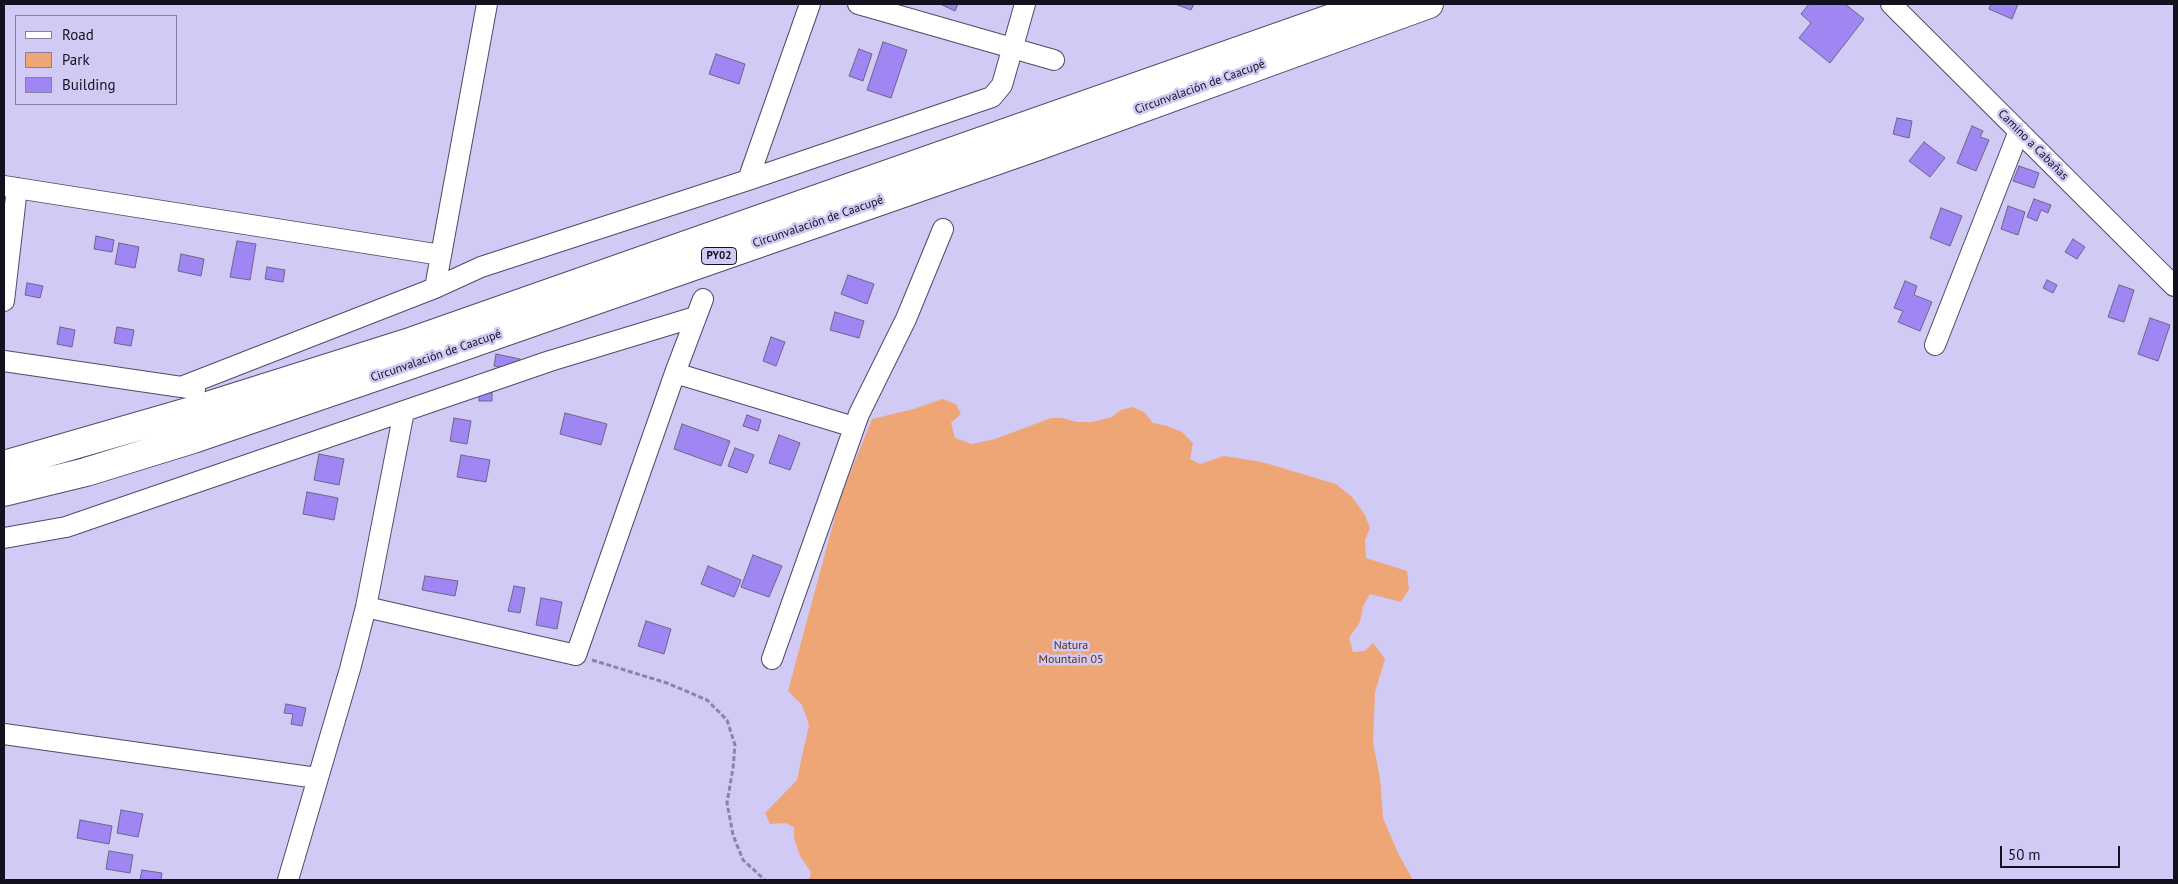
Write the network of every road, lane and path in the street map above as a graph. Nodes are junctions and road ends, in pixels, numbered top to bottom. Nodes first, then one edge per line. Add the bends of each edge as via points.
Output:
1 (487, 4) edge
2 (810, 4) edge
3 (858, 4) edge
4 (1025, 4) edge
5 (1372, 4) edge
6 (1429, 4) edge
7 (1891, 4) edge
8 (1011, 48) junction
9 (1054, 60) dead end
10 (2019, 131) junction
11 (748, 180) junction
12 (10, 187) edge
13 (943, 229) dead end
14 (442, 255) junction
15 (2174, 286) edge
16 (436, 288) junction
17 (703, 299) dead end
18 (4, 301) edge
19 (695, 317) junction
20 (1935, 345) dead end
21 (4, 361) edge
22 (675, 373) junction
23 (181, 387) junction
24 (240, 396) junction
25 (404, 411) junction
26 (854, 427) junction
27 (4, 465) edge
28 (4, 492) edge
29 (4, 538) edge
30 (366, 607) junction
31 (576, 655) junction
32 (772, 659) dead end
33 (4, 734) edge
34 (317, 778) junction
35 (288, 880) edge
36 (765, 880) edge

1 - 14 street
2 - 11 street
3 - 8 street
4 - 8 street
5 - 24 highway, Circunvalación de Caacupé / PY02 via 413,341
6 - 28 highway, Circunvalación de Caacupé / PY02 via 1025,150 392,371 193,439 86,472
7 - 10 street, Camino a Cabañas
8 - 9 street
8 - 11 street via 1002,86 992,97
10 - 15 street, Camino a Cabañas
10 - 20 street
11 - 16 street via 481,267
12 - 14 street
12 - 18 street
13 - 26 street via 906,320
14 - 16 street
16 - 23 street
17 - 19 street
19 - 22 street
19 - 25 street via 550,361
21 - 23 street
22 - 26 street
22 - 31 street
23 - 24 street
24 - 27 highway, Circunvalación de Caacupé / PY02
25 - 29 street via 66,527
25 - 30 street
26 - 32 street
30 - 31 street
30 - 34 street
31 - 36 path via 667,683 707,700 727,720 735,745 727,803 733,835 743,860
33 - 34 street
34 - 35 street

